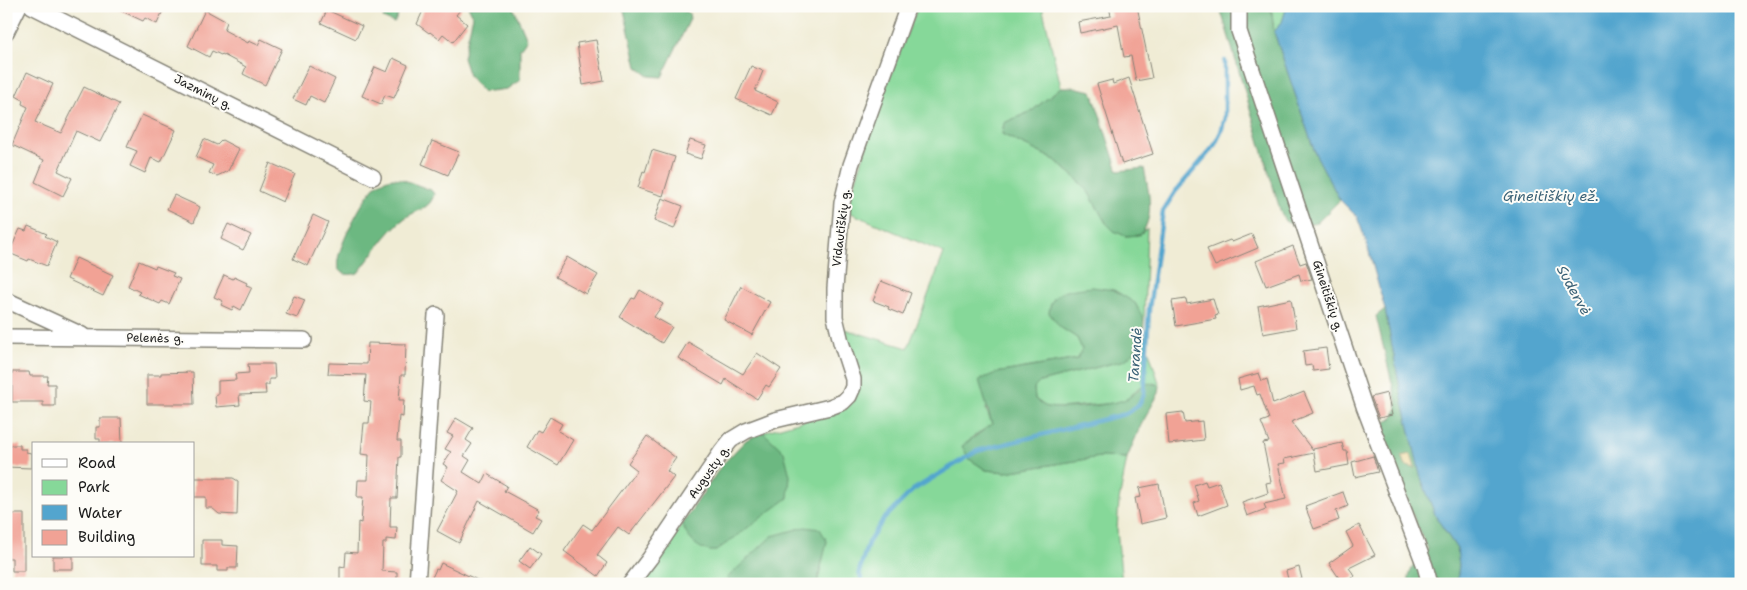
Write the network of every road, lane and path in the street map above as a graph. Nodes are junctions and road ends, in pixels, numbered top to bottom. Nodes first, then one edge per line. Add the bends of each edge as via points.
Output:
1 (19, 6) edge
2 (32, 6) edge
3 (908, 6) edge
4 (1238, 6) edge
5 (6, 32) edge
6 (373, 177) dead end
7 (6, 300) edge
8 (436, 315) dead end
9 (6, 336) edge
10 (88, 338) junction
11 (304, 340) dead end
12 (849, 396) joint
13 (417, 584) edge
14 (630, 584) edge
15 (1430, 584) edge

1 - 5 street
2 - 6 street, Jazminų g.
3 - 12 street, Vidautiškių g. via 851,165 842,203 834,288 835,317 853,379
4 - 15 street, Gineitiškių g. via 1243,46 1364,406
7 - 10 street
8 - 13 street
9 - 10 street, Pelenės g.
10 - 11 street, Pelenės g.
12 - 14 street, Augustų g. via 830,407 775,420 731,440

